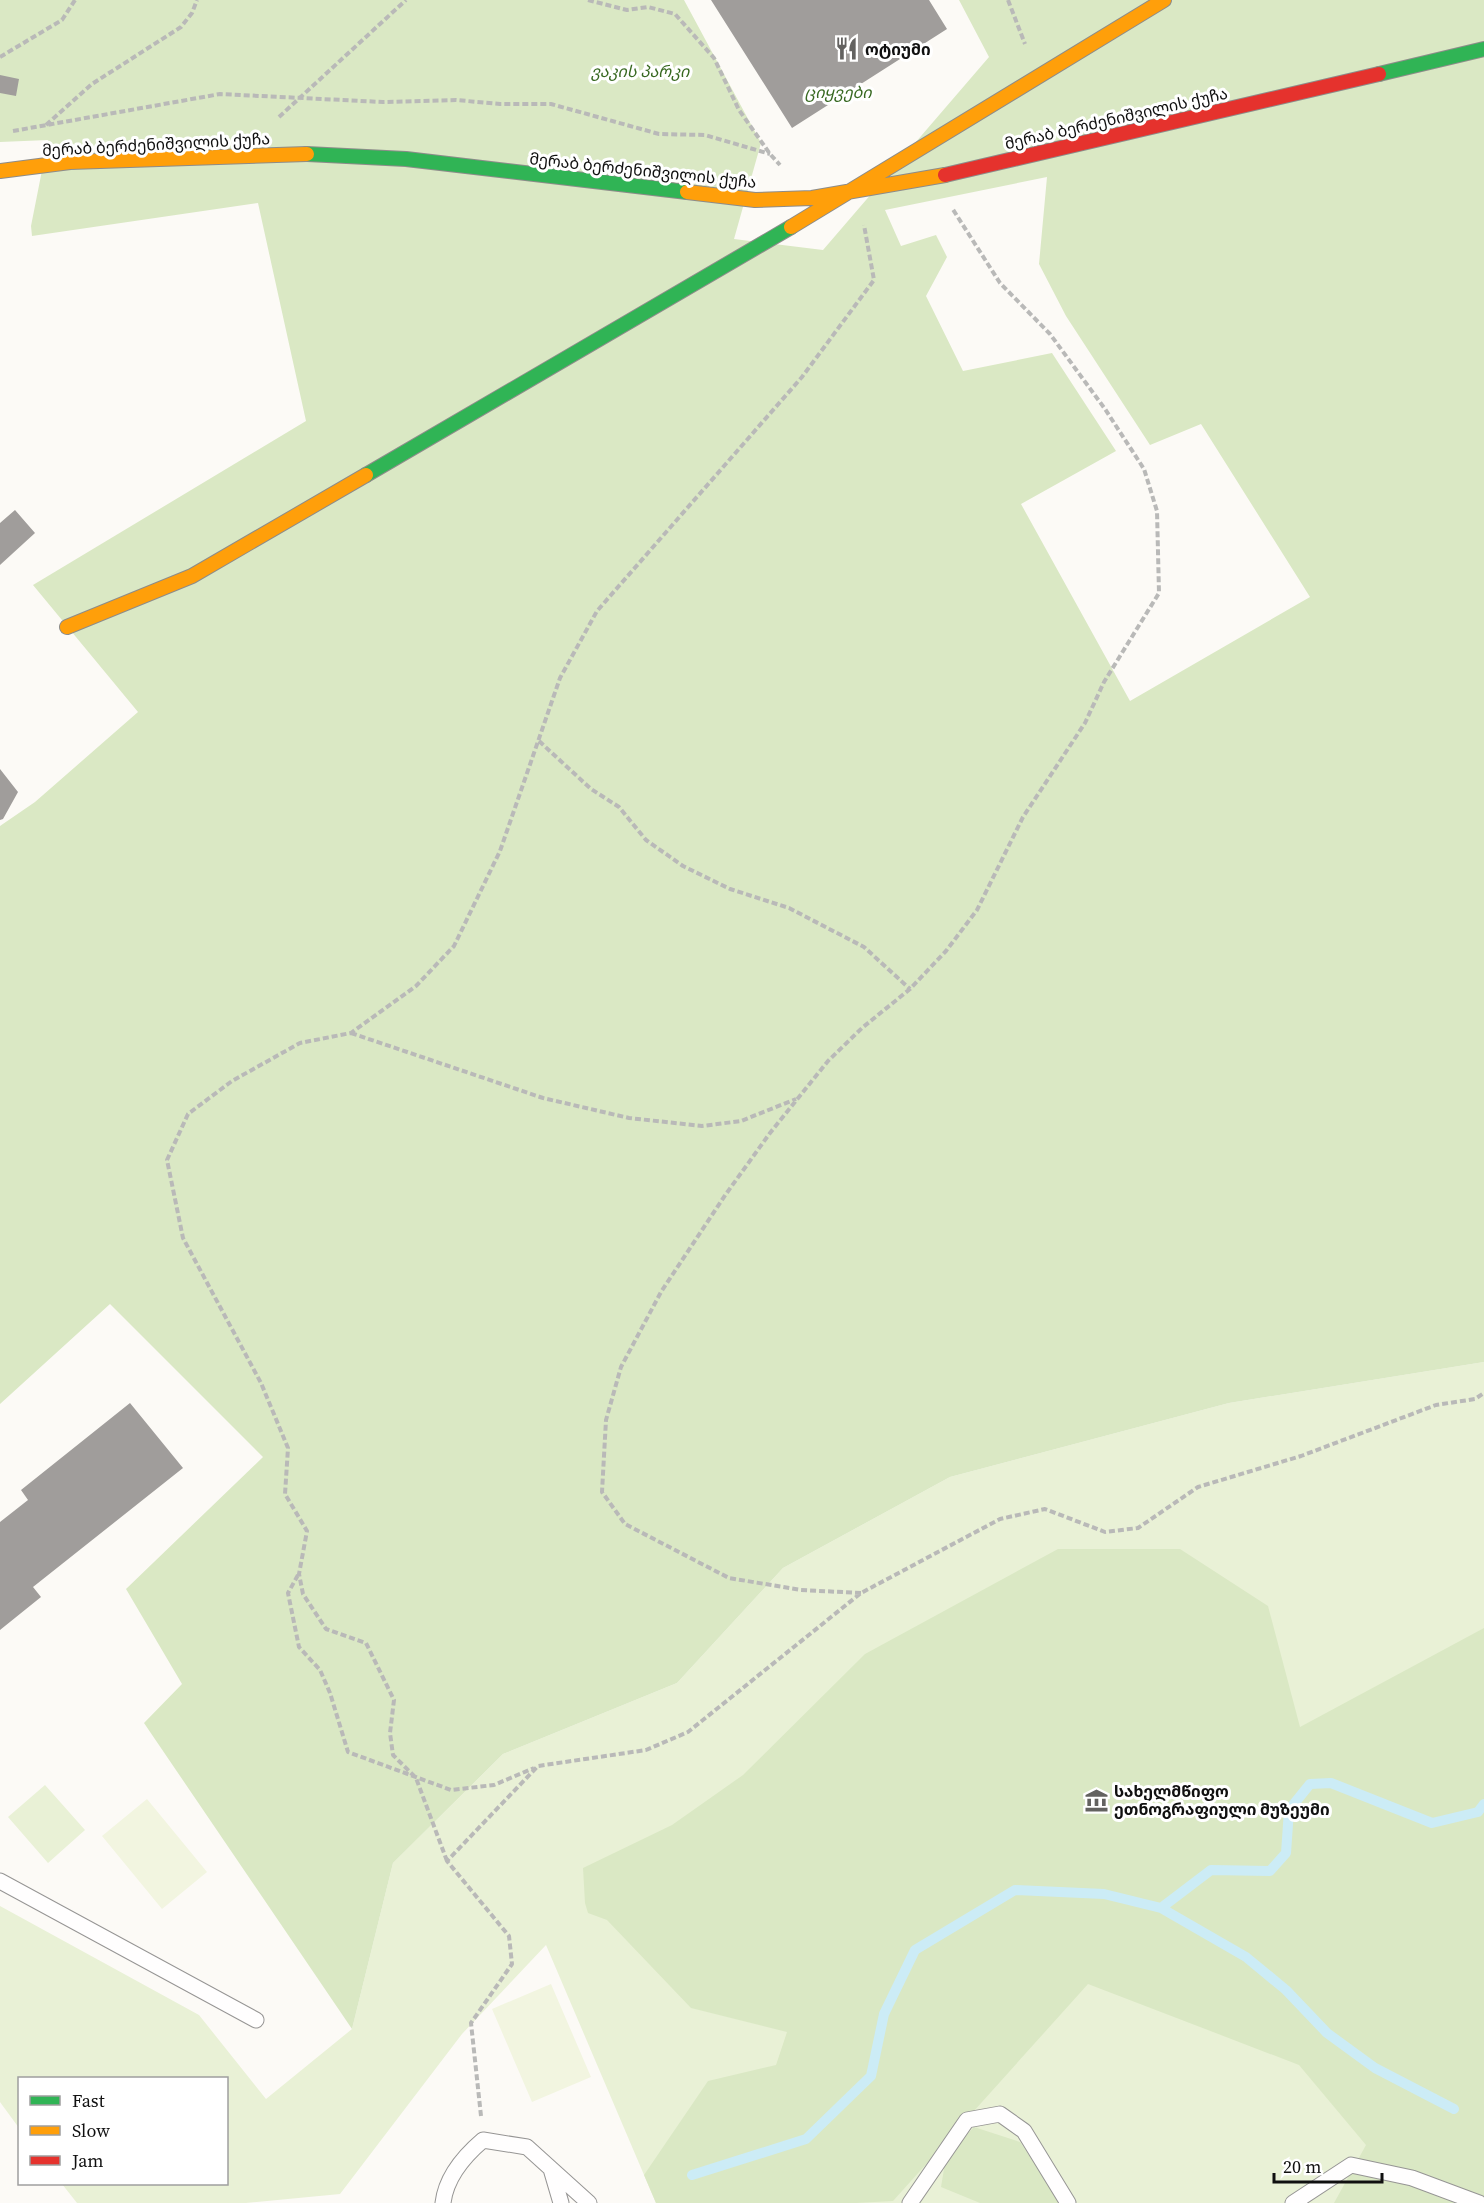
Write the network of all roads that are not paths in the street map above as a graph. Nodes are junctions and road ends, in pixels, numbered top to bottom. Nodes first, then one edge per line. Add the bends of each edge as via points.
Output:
1 (1164, 0) edge
2 (1484, 49) edge
3 (0, 171) edge
4 (857, 188) junction
5 (67, 627) dead end
6 (0, 1881) edge
7 (256, 2020) dead end
8 (550, 2168) junction
9 (443, 2203) edge
10 (561, 2203) edge
11 (589, 2203) edge
12 (910, 2203) edge
13 (1068, 2203) edge
14 (1293, 2203) edge
15 (1482, 2203) edge

1 - 4 street
2 - 4 street, მერაბ ბერძენიშვილის ქუჩა via 932,178
3 - 4 street, მერაბ ბერძენიშვილის ქუჩა via 69,162 297,153 406,159 755,200 812,198
4 - 5 street via 192,576
6 - 7 lane
8 - 9 lane via 526,2147 483,2140 467,2154 445,2187
8 - 10 lane
8 - 11 lane
12 - 13 lane via 967,2120 1000,2114 1024,2131
14 - 15 lane via 1351,2165 1412,2178

